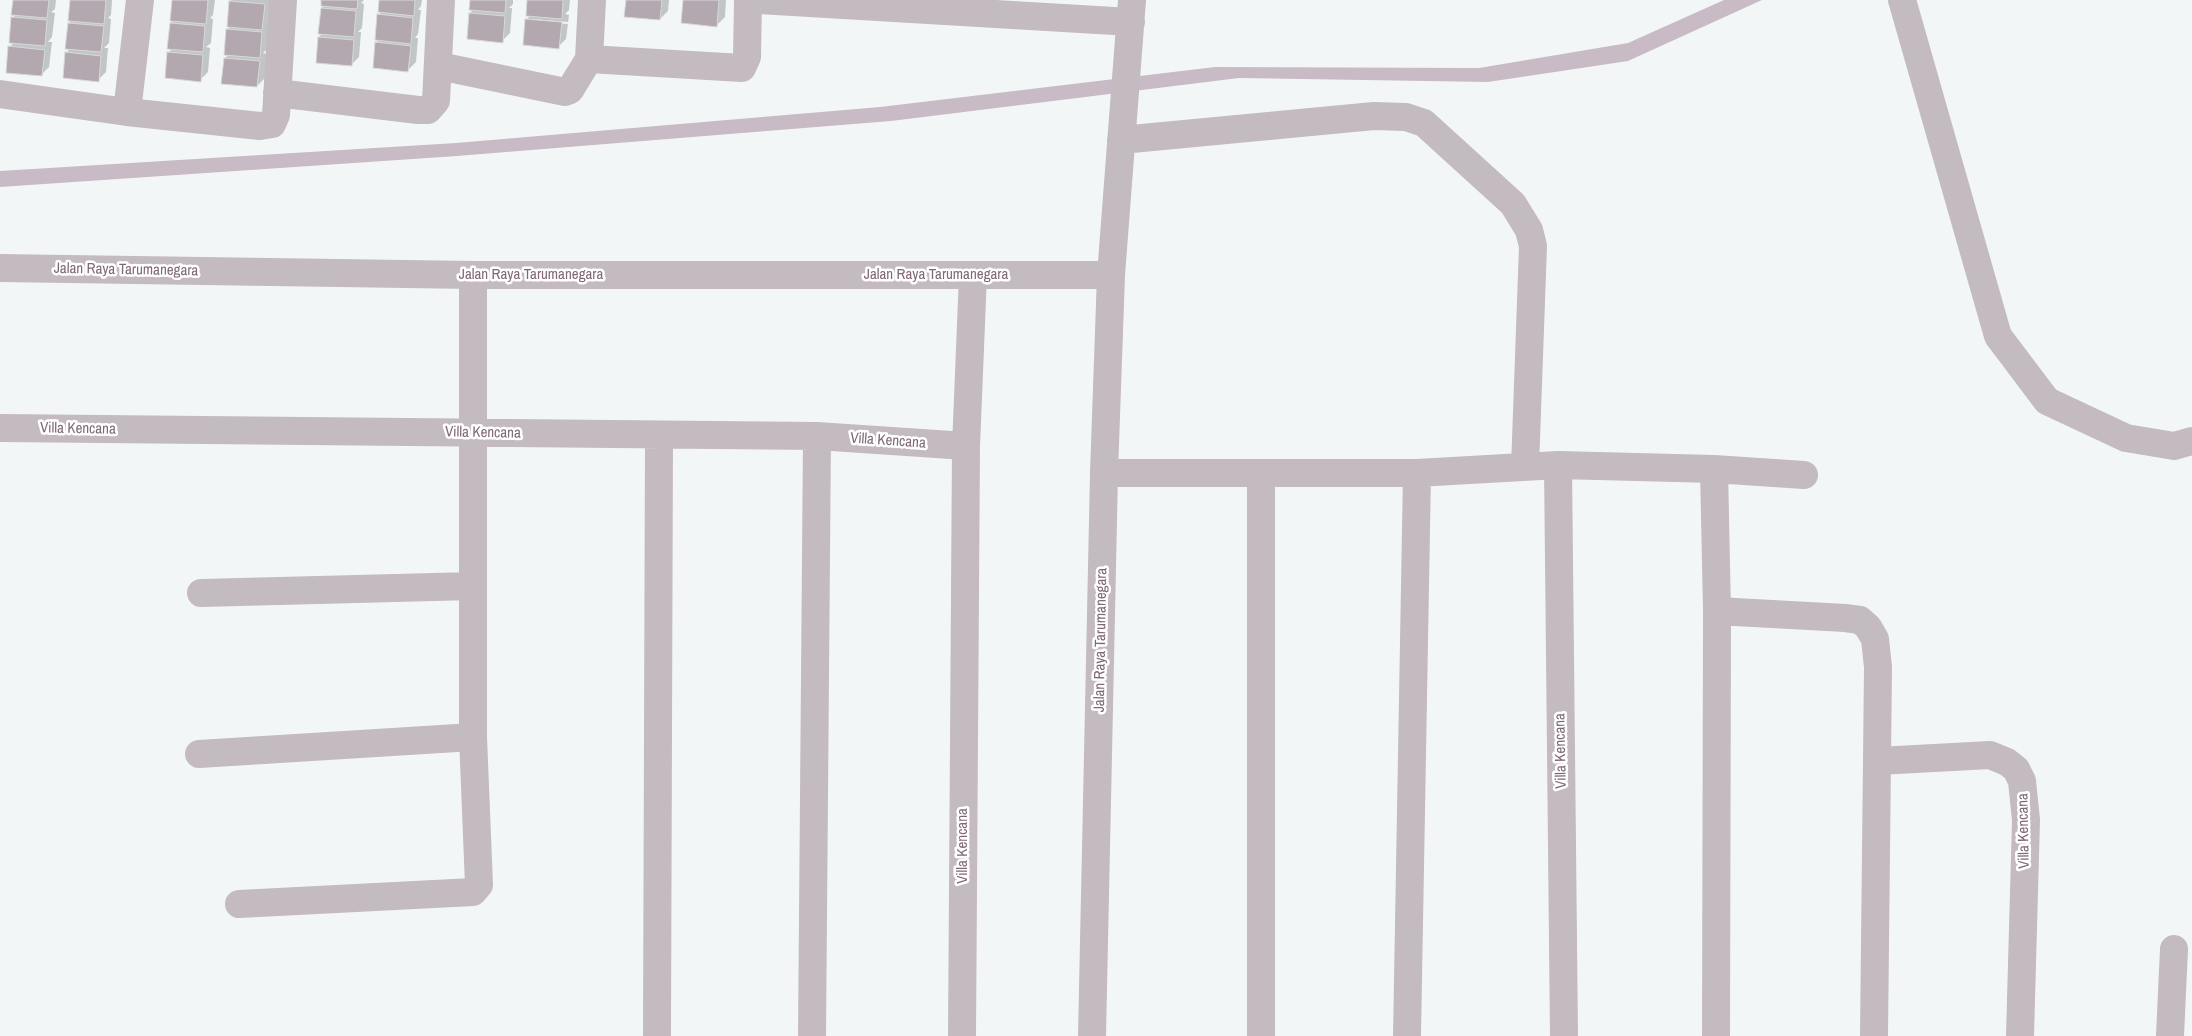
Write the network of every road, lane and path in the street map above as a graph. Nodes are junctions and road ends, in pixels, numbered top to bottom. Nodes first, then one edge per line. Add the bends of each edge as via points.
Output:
1 (140, 0) edge
2 (283, 0) edge
3 (441, 0) edge
4 (592, 0) edge
5 (748, 0) edge
6 (760, 0) edge
7 (1902, 0) edge
8 (1132, 11) edge
9 (589, 59) junction
10 (439, 66) junction
11 (277, 93) junction
12 (0, 94) edge
13 (127, 112) junction
14 (1121, 140) junction
15 (0, 268) edge
16 (973, 275) junction
17 (1111, 275) junction
18 (473, 276) junction
19 (0, 428) edge
20 (473, 434) junction
21 (659, 435) junction
22 (816, 436) junction
23 (2192, 441) edge
24 (966, 446) junction
25 (1558, 465) junction
26 (1525, 467) junction
27 (1714, 469) junction
28 (1104, 473) junction
29 (1262, 473) junction
30 (1417, 474) junction
31 (1804, 475) dead end
32 (472, 586) junction
33 (201, 593) dead end
34 (1717, 611) junction
35 (473, 737) junction
36 (199, 754) dead end
37 (1878, 761) junction
38 (238, 904) dead end
39 (2174, 949) dead end
40 (657, 1036) edge
41 (812, 1036) edge
42 (962, 1036) edge
43 (1092, 1036) edge
44 (1262, 1036) edge
45 (1407, 1036) edge
46 (1564, 1036) edge
47 (1716, 1036) edge
48 (1874, 1036) edge
49 (2020, 1036) edge
50 (2170, 1036) edge

1 - 13 street
2 - 11 street
3 - 10 street
4 - 9 street
5 - 9 street via 747,57 742,68
6 - 8 street
7 - 23 street via 1998,336 2046,401 2126,438 2174,446
8 - 14 street
9 - 10 street via 570,90 565,92
10 - 11 street via 436,102 428,110
11 - 13 street via 276,115 272,124 260,126
12 - 13 street
14 - 17 street
14 - 26 street via 1374,116 1406,117 1424,124 1513,204 1529,230 1533,246
15 - 18 street, Jalan Raya Tarumanegara
16 - 17 street, Jalan Raya Tarumanegara
16 - 18 street, Jalan Raya Tarumanegara
16 - 24 street, Villa Kencana
17 - 28 street, Jalan Raya Tarumanegara
18 - 20 street
19 - 20 street, Villa Kencana
20 - 21 street, Villa Kencana
20 - 32 street
21 - 22 street, Villa Kencana
21 - 40 street
22 - 24 street, Villa Kencana
22 - 41 street
24 - 42 street, Villa Kencana
25 - 26 street
25 - 27 street
25 - 46 street, Villa Kencana
26 - 30 street
27 - 31 street
27 - 34 street
28 - 29 street
28 - 43 street, Jalan Raya Tarumanegara
29 - 30 street
29 - 44 street
30 - 45 street
32 - 33 street
32 - 35 street
34 - 37 street via 1860,620 1875,639
34 - 47 street
35 - 36 street
35 - 38 street via 479,885 473,892
37 - 48 street
37 - 49 street, Villa Kencana via 1990,755 2016,769 2022,781 2026,820
39 - 50 street

